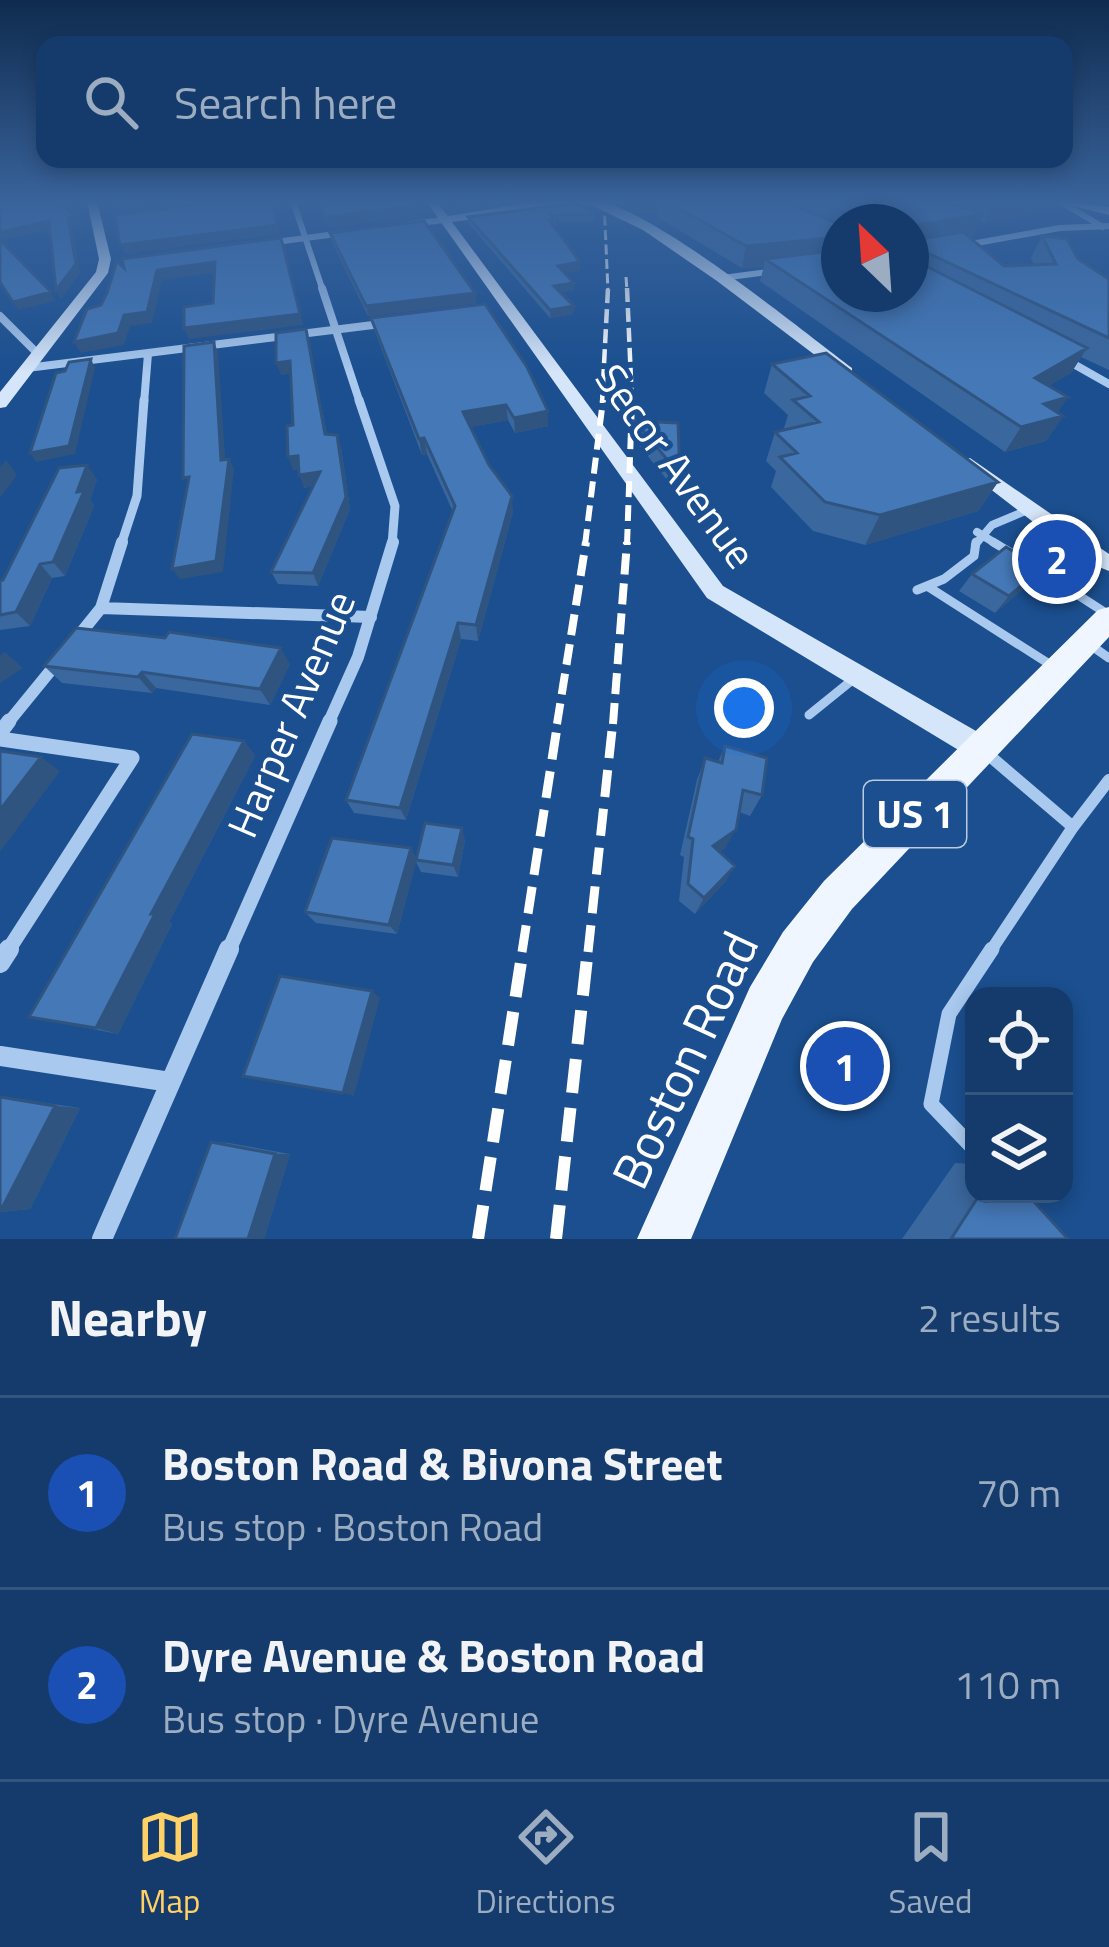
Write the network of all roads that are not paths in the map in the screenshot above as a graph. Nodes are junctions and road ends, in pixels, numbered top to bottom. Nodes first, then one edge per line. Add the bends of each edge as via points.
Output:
1 (113, 259) edge
2 (313, 259) edge
3 (467, 259) edge
4 (690, 259) edge
5 (782, 271) edge
6 (722, 278) junction
7 (0, 316) edge
8 (401, 321) edge
9 (338, 330) junction
10 (1043, 348) edge
11 (38, 354) junction
12 (148, 354) junction
13 (27, 368) junction
14 (860, 382) edge
15 (1109, 384) edge
16 (0, 403) edge
17 (950, 449) edge
18 (1030, 509) junction
19 (977, 532) junction
20 (1109, 563) edge
21 (101, 608) junction
22 (371, 616) junction
23 (1103, 633) edge
24 (1058, 669) junction
25 (856, 677) junction
26 (809, 715) dead end
27 (0, 736) edge
28 (980, 748) junction
29 (1109, 779) edge
30 (1073, 827) junction
31 (0, 963) edge
32 (0, 1056) edge
33 (170, 1082) junction
34 (965, 1139) edge
35 (102, 1239) edge
36 (664, 1239) edge

1 - 11 street
2 - 9 street, Harper Avenue
3 - 25 street, Secor Avenue via 716,592
4 - 6 street
5 - 6 street
6 - 14 street
7 - 11 street
8 - 9 street
9 - 12 street
9 - 22 street, Harper Avenue via 397,519
10 - 15 street
11 - 13 street
12 - 13 street
12 - 21 street via 136,496
13 - 16 street
17 - 18 street
18 - 19 lane
18 - 20 street
19 - 23 lane
19 - 24 lane via 965,566 922,588
21 - 22 street
21 - 27 street
22 - 33 street, Harper Avenue
23 - 24 main road, Boston Road / US 1
24 - 28 main road, Boston Road / US 1
25 - 26 lane
25 - 28 street, Secor Avenue
27 - 31 street via 132,758
28 - 30 lane
28 - 36 main road, Boston Road / US 1 via 798,947
29 - 30 lane
30 - 34 lane via 950,1014 932,1104
32 - 33 street
33 - 35 street, Harper Avenue

